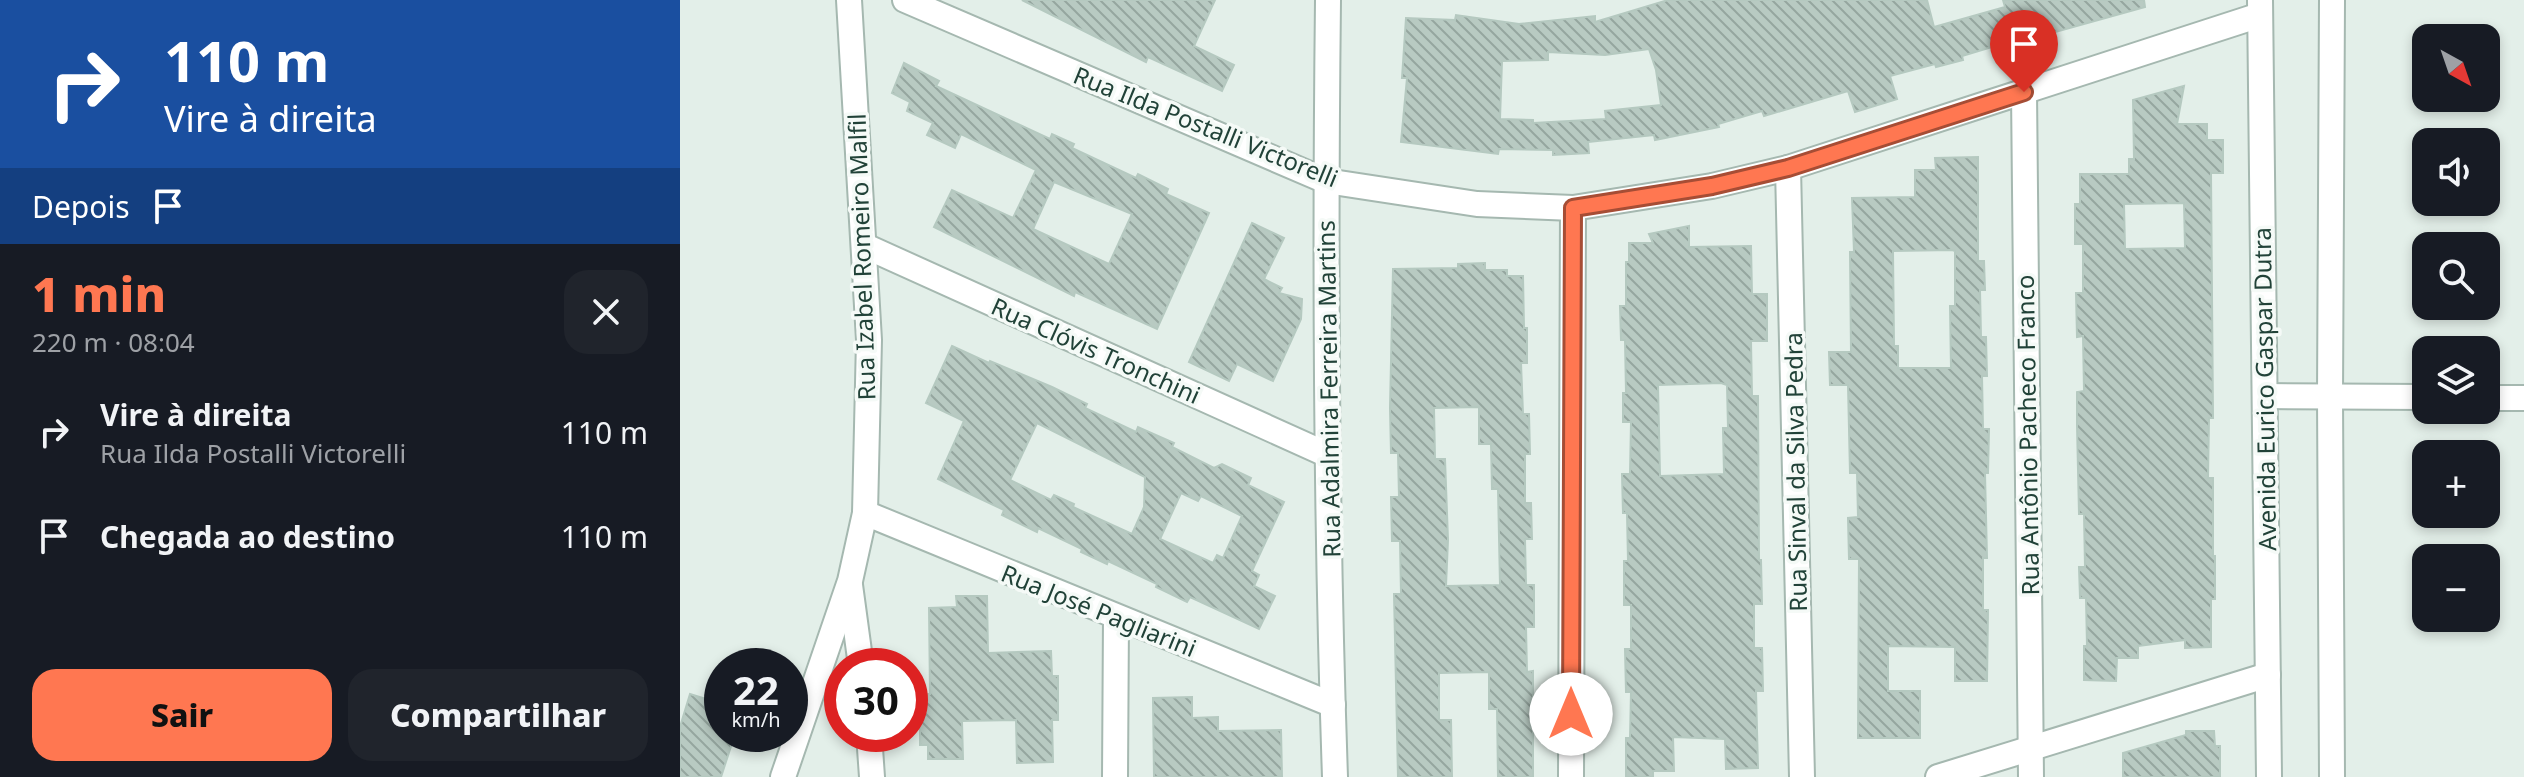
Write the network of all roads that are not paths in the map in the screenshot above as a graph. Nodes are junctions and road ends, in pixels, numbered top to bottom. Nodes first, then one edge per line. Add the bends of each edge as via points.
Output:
1 (849, 0) edge
2 (905, 0) edge
3 (1328, 0) edge
4 (2332, 0) edge
5 (2260, 7) edge
6 (2024, 92) junction
7 (1788, 168) junction
8 (1326, 181) junction
9 (1573, 208) junction
10 (865, 246) junction
11 (2265, 396) junction
12 (2330, 396) junction
13 (2412, 397) edge
14 (2500, 398) edge
15 (2524, 398) edge
16 (1328, 455) junction
17 (865, 513) junction
18 (850, 581) junction
19 (1116, 618) junction
20 (859, 648) edge
21 (2268, 675) junction
22 (1333, 705) junction
23 (2030, 750) junction
24 (870, 752) edge
25 (783, 777) edge
26 (872, 777) edge
27 (1115, 777) edge
28 (1335, 777) edge
29 (1571, 777) edge
30 (1802, 777) edge
31 (1938, 777) edge
32 (2031, 777) edge
33 (2269, 777) edge
34 (2332, 777) edge

1 - 10 street, Rua Izabel Romeiro Malfil
2 - 8 street, Rua Ilda Postalli Victorelli
3 - 8 street, Rua Adalmira Ferreira Martins
4 - 12 street
5 - 6 street, Rua Ilda Postalli Victorelli
5 - 11 street, Avenida Eurico Gaspar Dutra
6 - 7 street, Rua Ilda Postalli Victorelli
6 - 23 street, Rua Antônio Pacheco Franco
7 - 9 street, Rua Ilda Postalli Victorelli
7 - 30 street, Rua Sinval da Silva Pedra
8 - 9 street, Rua Ilda Postalli Victorelli via 1477,204
8 - 16 street, Rua Adalmira Ferreira Martins
9 - 29 street
10 - 16 street, Rua Clóvis Tronchini
10 - 17 street, Rua Izabel Romeiro Malfil
11 - 12 street
11 - 21 street, Avenida Eurico Gaspar Dutra
12 - 13 street
12 - 34 street
14 - 15 street
16 - 22 street, Rua Adalmira Ferreira Martins
17 - 18 street, Rua Izabel Romeiro Malfil
17 - 19 street, Rua José Pagliarini
18 - 20 street
18 - 25 street
19 - 22 street, Rua José Pagliarini
19 - 27 street
21 - 23 street
21 - 33 street, Avenida Eurico Gaspar Dutra
22 - 28 street, Rua Adalmira Ferreira Martins
23 - 31 street
23 - 32 street, Rua Antônio Pacheco Franco
24 - 26 street

